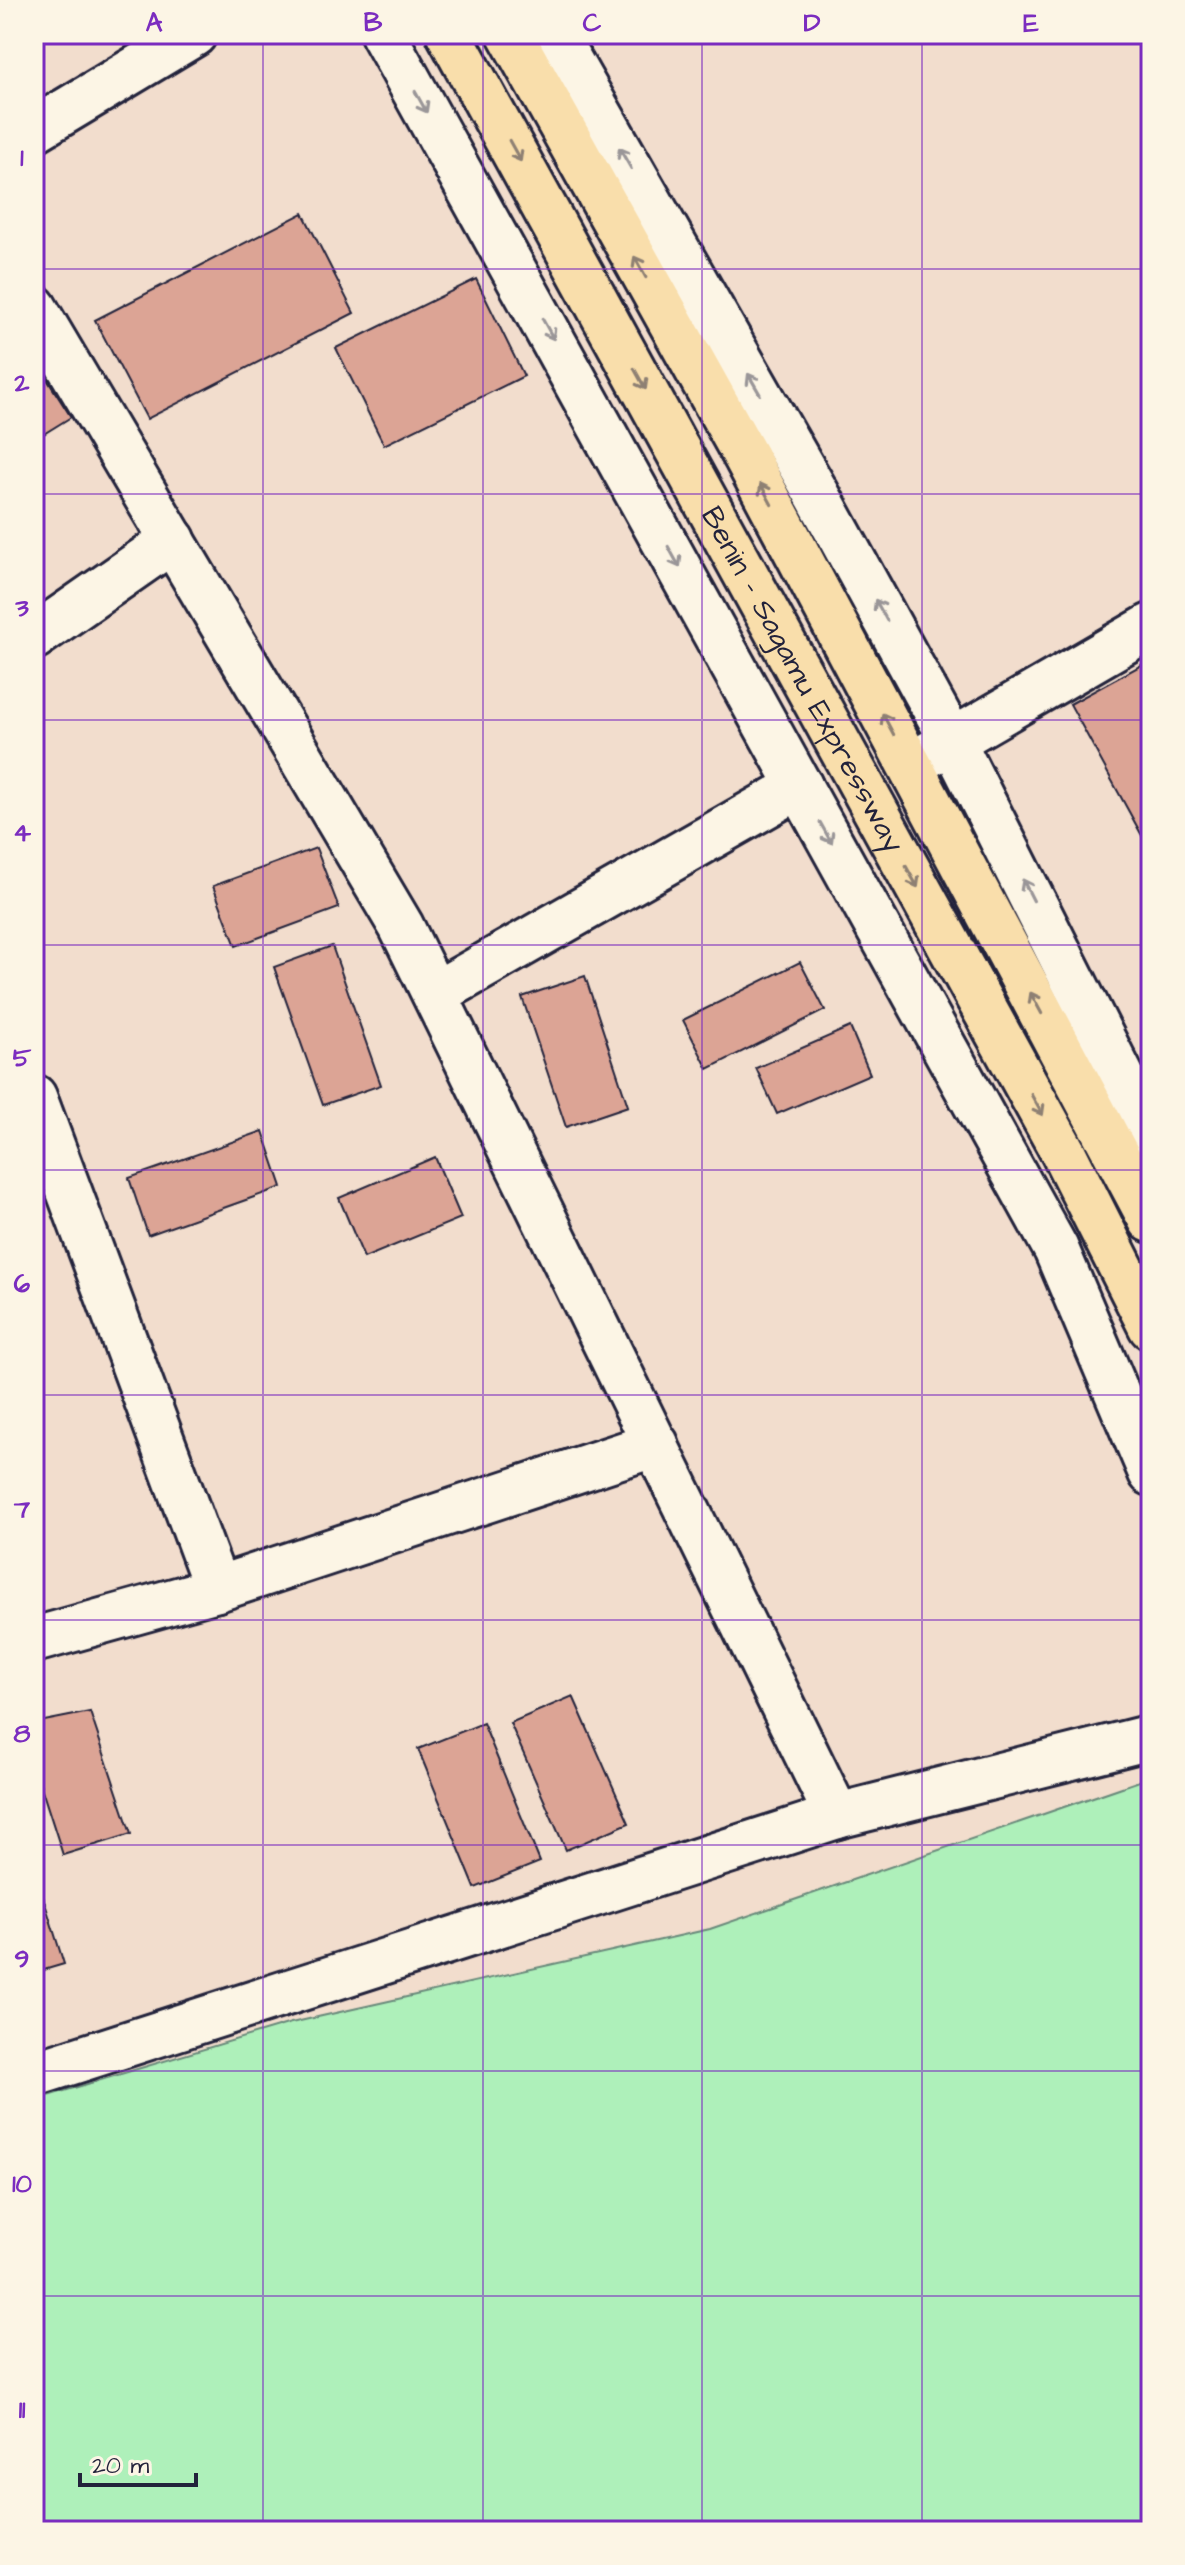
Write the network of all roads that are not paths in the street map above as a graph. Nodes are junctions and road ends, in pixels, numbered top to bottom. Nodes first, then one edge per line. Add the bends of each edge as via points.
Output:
1 (194, 34) edge
2 (383, 34) edge
3 (449, 34) edge
4 (510, 34) edge
5 (554, 34) edge
6 (34, 130) edge
7 (34, 307) edge
8 (173, 540) junction
9 (1151, 626) edge
10 (34, 637) edge
11 (953, 742) junction
12 (910, 765) junction
13 (800, 786) junction
14 (435, 994) junction
15 (34, 1097) edge
16 (1105, 1134) junction
17 (1151, 1135) edge
18 (1063, 1152) junction
19 (48, 1174) edge
20 (1151, 1220) edge
21 (1151, 1327) edge
22 (656, 1444) junction
23 (1151, 1473) edge
24 (217, 1589) junction
25 (34, 1640) edge
26 (1151, 1737) edge
27 (837, 1816) junction
28 (34, 2074) edge

1 - 6 street
2 -> 13 street
3 -> 18 highway, Benin - Sagamu Expressway
12 -> 4 highway
11 -> 5 street
7 - 8 street
8 - 10 street
8 - 14 street via 401,926
9 - 11 street
11 - 12 street
17 -> 11 street
16 -> 12 highway
13 - 14 street
13 -> 23 street via 1056,1249
14 - 22 street
15 - 19 street
16 - 18 highway
16 - 20 highway
18 - 21 highway, Benin - Sagamu Expressway
19 - 24 street
22 - 24 street
22 - 27 street
24 - 25 street
26 - 27 street
27 - 28 street

